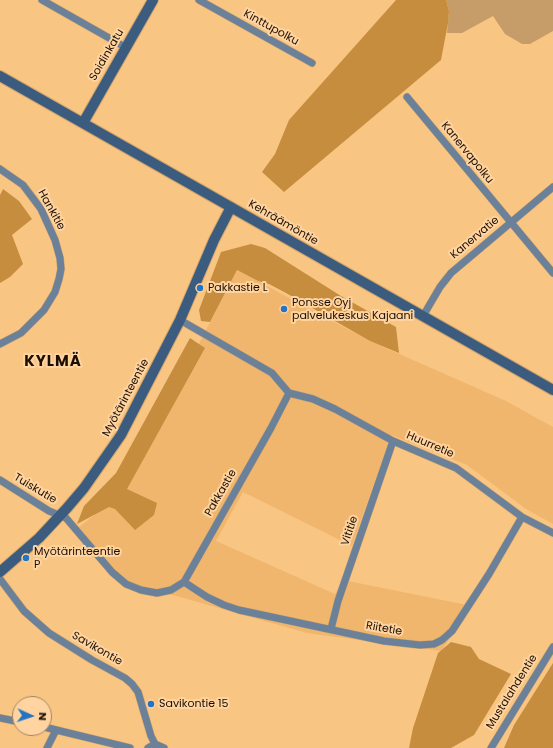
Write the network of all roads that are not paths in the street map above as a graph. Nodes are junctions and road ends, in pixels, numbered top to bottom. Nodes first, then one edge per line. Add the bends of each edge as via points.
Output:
1 (42, 0) edge
2 (153, 0) edge
3 (199, 0) edge
4 (125, 47) junction
5 (312, 63) dead end
6 (0, 76) edge
7 (407, 97) dead end
8 (83, 123) junction
9 (0, 169) edge
10 (553, 187) edge
11 (231, 207) junction
12 (511, 222) junction
13 (553, 273) edge
14 (424, 316) junction
15 (180, 320) junction
16 (0, 344) edge
17 (553, 390) edge
18 (289, 393) junction
19 (393, 441) junction
20 (0, 480) edge
21 (59, 516) junction
22 (522, 517) junction
23 (553, 533) edge
24 (0, 572) edge
25 (0, 579) edge
26 (184, 582) junction
27 (331, 629) junction
28 (553, 647) edge
29 (1, 720) edge
30 (12, 721) edge
31 (52, 729) edge
32 (56, 730) junction
33 (156, 744) junction
34 (47, 748) edge
35 (130, 748) edge
36 (148, 748) edge
37 (164, 748) edge
38 (491, 748) edge

1 - 4 street
2 - 4 street, Soidinkatu
3 - 5 street, Kinttupolku
4 - 8 street, Soidinkatu
6 - 8 street, Kehräämöntie
7 - 12 street, Kanervapolku
8 - 11 street, Kehräämöntie
9 - 16 street, Hankitie via 23,185 41,209 55,240 61,269 55,292 44,310 21,333
10 - 12 street, Kanervatie
11 - 14 street, Kehräämöntie
11 - 15 street, Myötärinteentie
12 - 13 street, Kanervapolku
12 - 14 street, Kanervatie via 451,273
14 - 17 street, Kehräämöntie
15 - 18 street via 272,373
15 - 21 street, Myötärinteentie via 121,435 84,488
18 - 19 street, Huurretie via 313,399 335,409
18 - 26 street, Pakkastie
19 - 22 street, Huurretie via 456,468
19 - 27 street, Vititie via 338,601
20 - 21 street, Tuiskutie
21 - 24 street, Myötärinteentie via 39,538
21 - 26 street via 66,518 112,572 126,584 157,593 170,590
22 - 23 street, Huurretie
22 - 27 street, Riitetie via 452,631 442,640 434,644 409,644
25 - 33 street, Savikontie via 24,610 48,633 132,684 138,692 151,736
26 - 27 street, Riitetie via 207,597 232,608
28 - 38 street, Mustalahdentie
29 - 30 street
31 - 32 street
32 - 34 street
32 - 35 street
33 - 36 street
33 - 37 street

